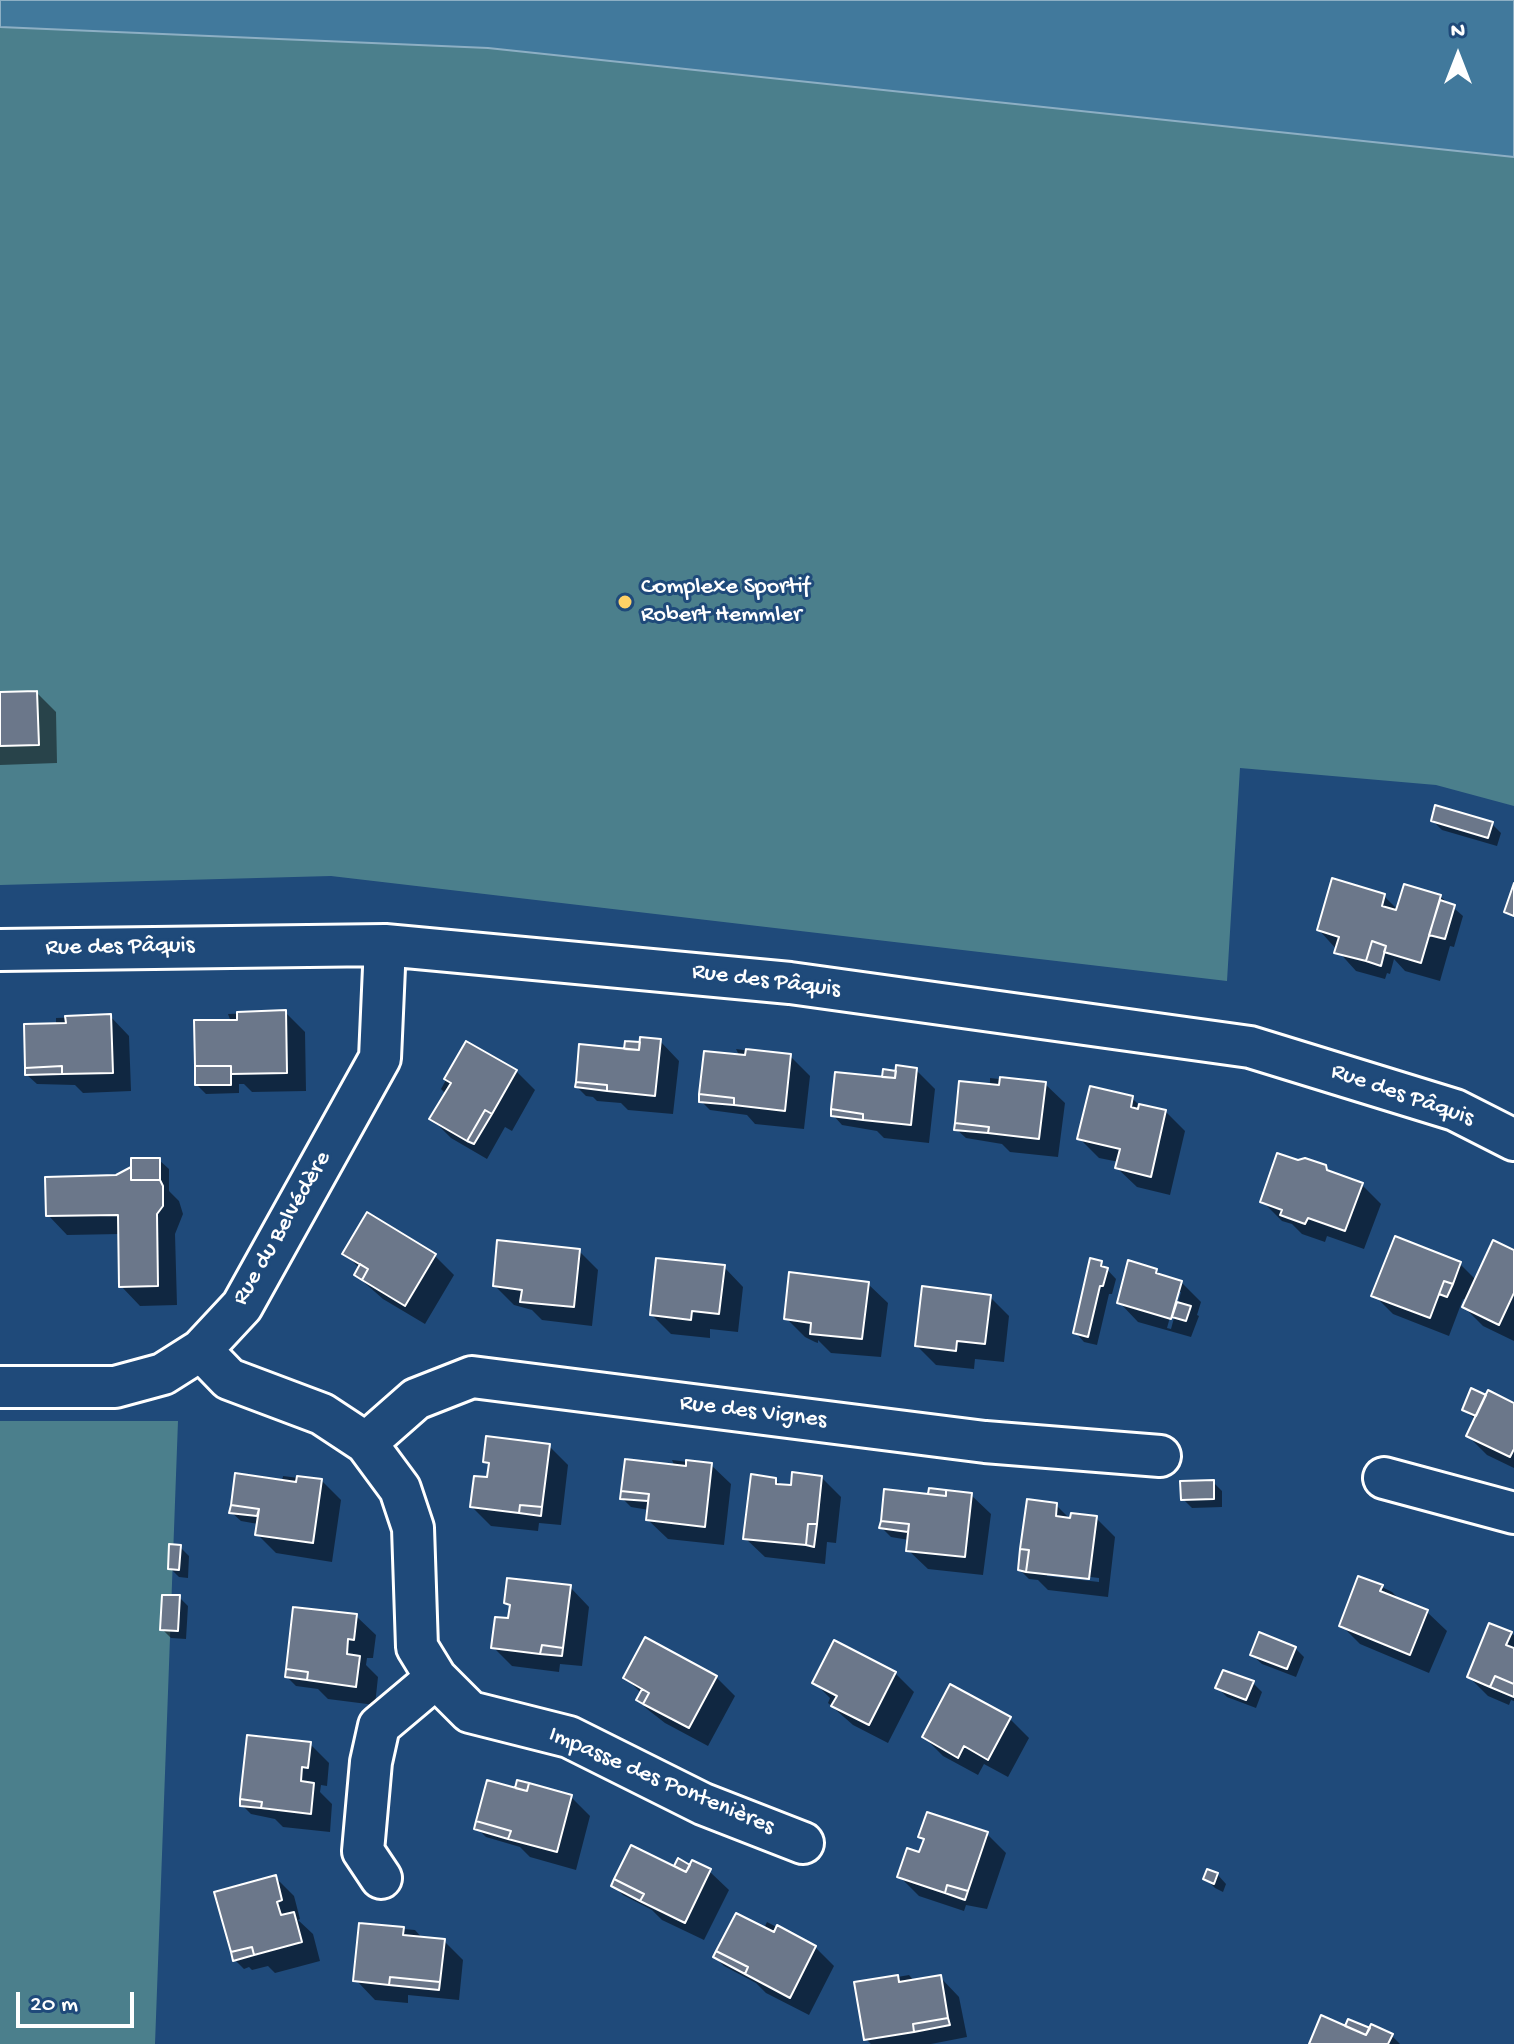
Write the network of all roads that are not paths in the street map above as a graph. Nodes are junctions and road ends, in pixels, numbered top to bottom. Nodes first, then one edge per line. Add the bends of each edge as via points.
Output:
1 (385, 945) junction
2 (0, 950) edge
3 (1514, 1140) edge
4 (201, 1350) junction
5 (0, 1387) edge
6 (366, 1443) junction
7 (1160, 1456) dead end
8 (1384, 1478) dead end
9 (1514, 1513) edge
10 (436, 1678) junction
11 (803, 1843) dead end
12 (381, 1878) dead end

1 - 2 street, Rue des Pâquis
1 - 3 street, Rue des Pâquis via 790,983 1250,1047 1455,1110
1 - 4 street, Rue du Belvédère via 380,1058 242,1306
4 - 5 street, Rue du Belvédère via 163,1374 115,1387
4 - 6 street, Impasse des Pontenières via 229,1379 322,1414
6 - 7 street, Rue des Vignes via 416,1399 472,1377 985,1442
6 - 10 street, Impasse des Pontenières via 400,1489 413,1528 417,1647
8 - 9 street
10 - 11 street, Impasse des Pontenières via 470,1712 569,1737 703,1804
10 - 12 street via 379,1726 363,1851

